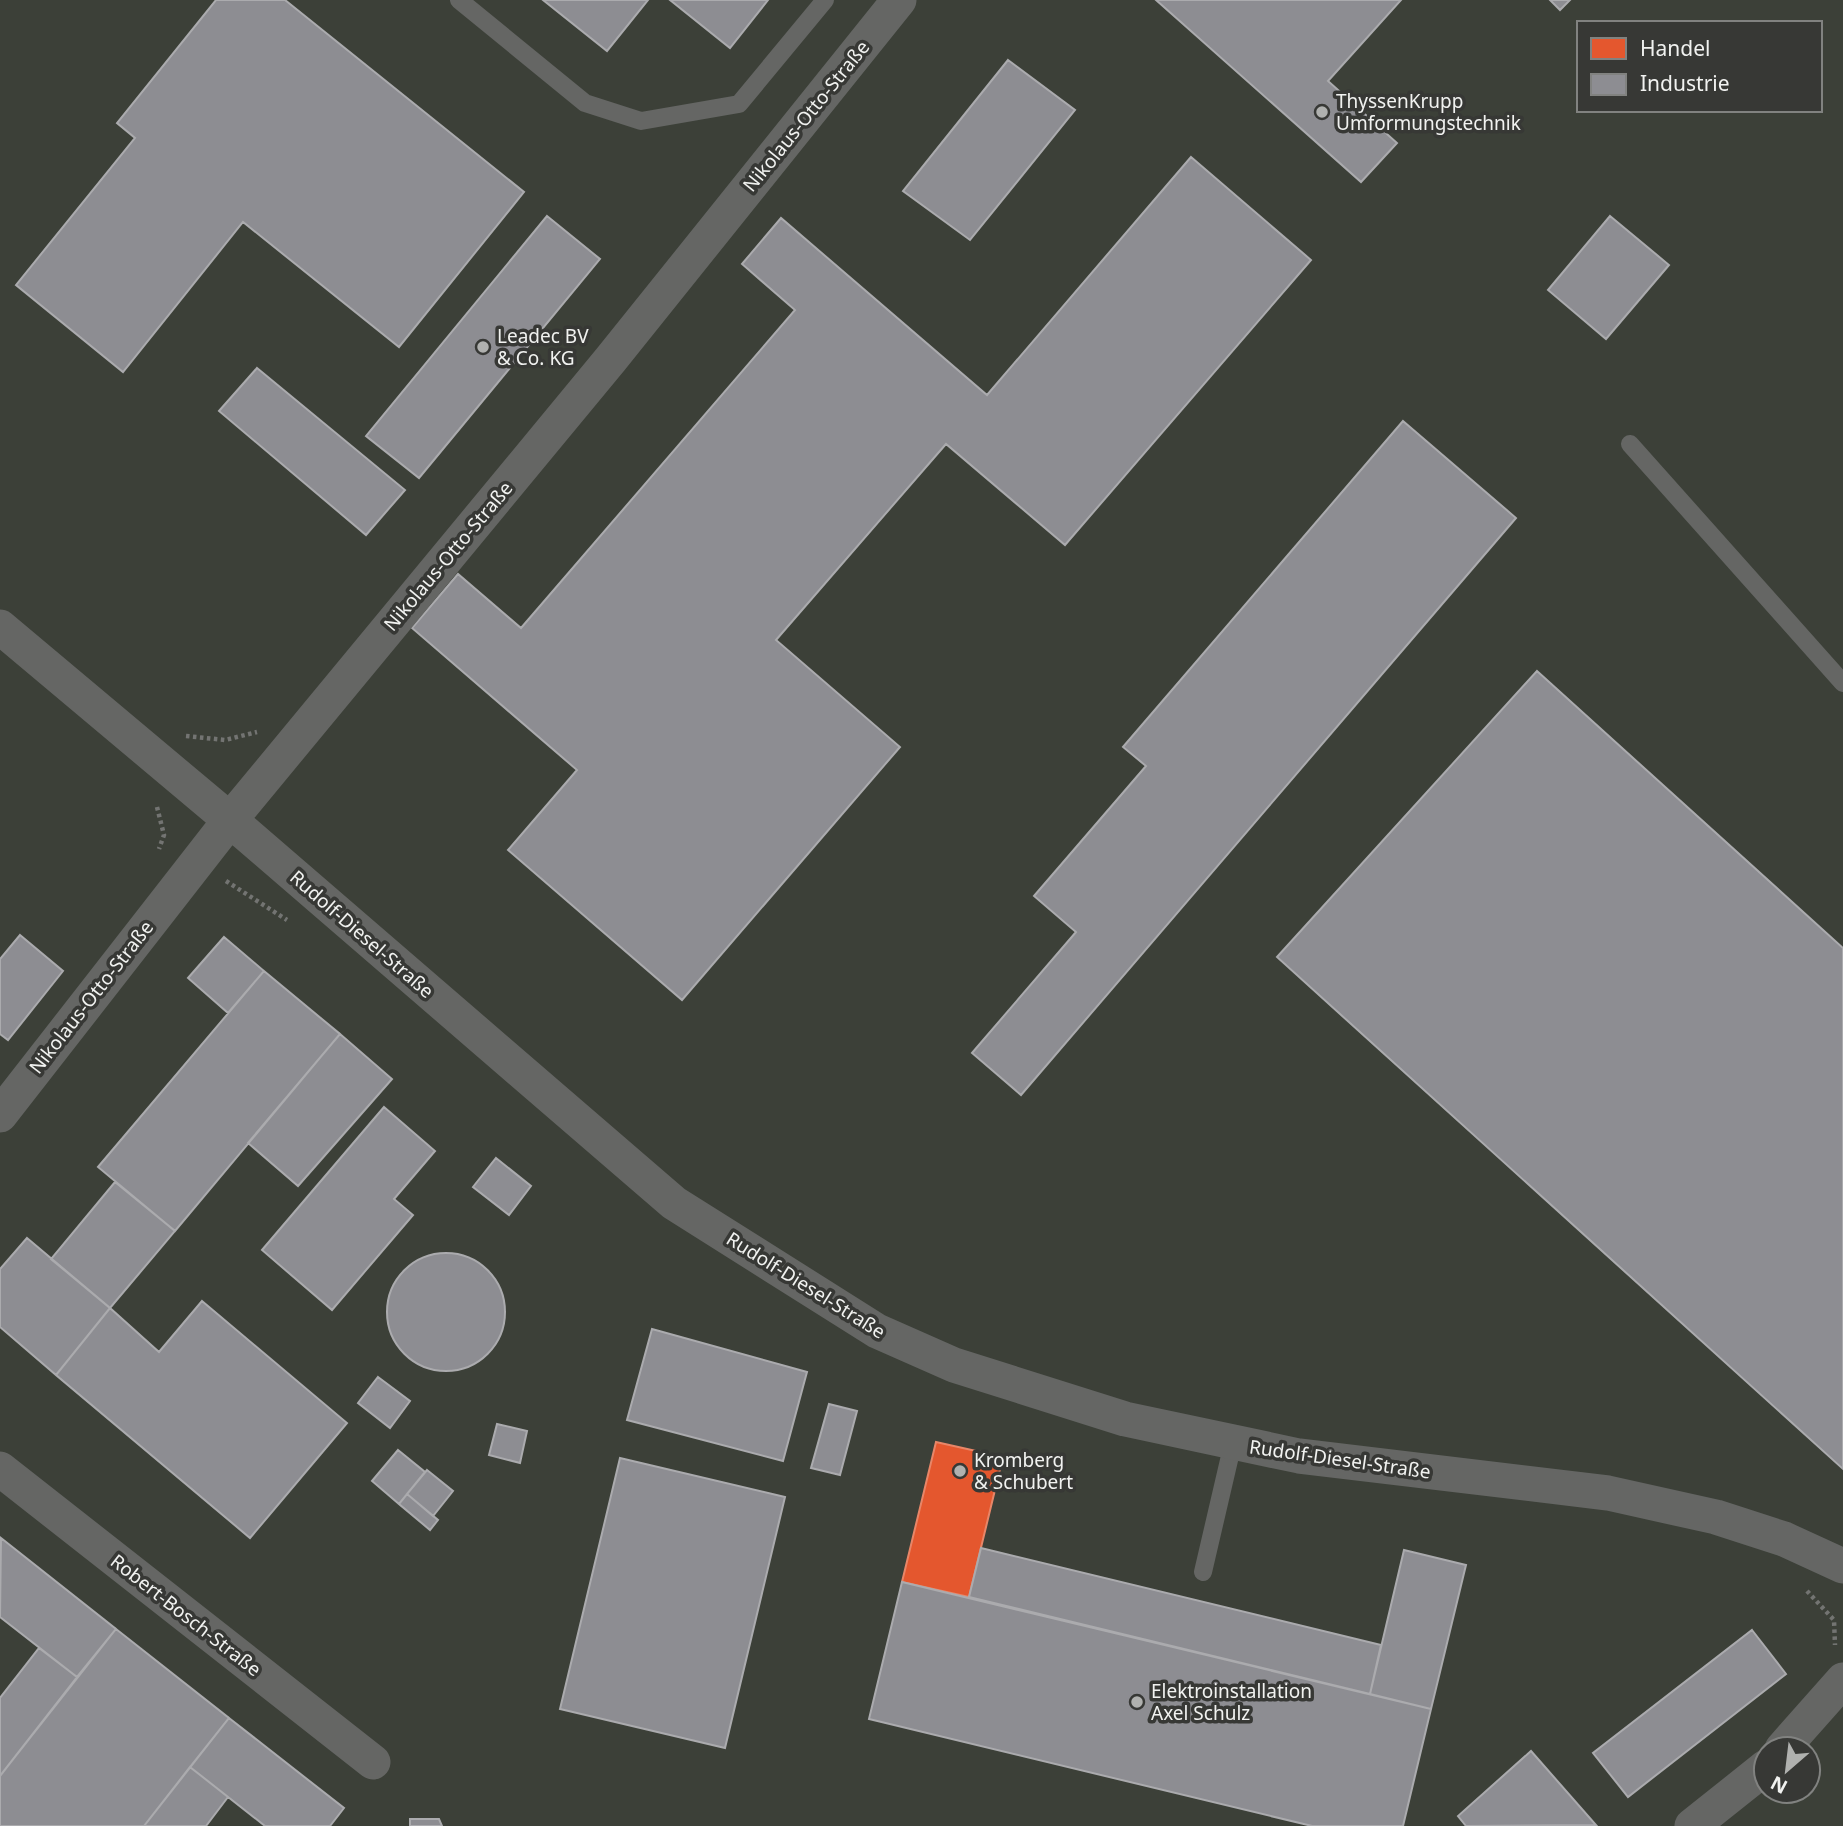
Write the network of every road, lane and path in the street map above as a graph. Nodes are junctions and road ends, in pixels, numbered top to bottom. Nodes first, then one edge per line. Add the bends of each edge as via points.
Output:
1 (459, 0) edge
2 (825, 0) edge
3 (899, 0) edge
4 (1630, 444) dead end
5 (0, 627) edge
6 (1843, 683) edge
7 (265, 729) dead end
8 (180, 735) dead end
9 (149, 797) dead end
10 (230, 820) junction
11 (164, 835) junction
12 (156, 859) dead end
13 (196, 862) junction
14 (298, 927) dead end
15 (0, 1115) edge
16 (1233, 1443) junction
17 (0, 1469) edge
18 (1843, 1566) edge
19 (1203, 1572) dead end
20 (1803, 1586) dead end
21 (1835, 1668) edge
22 (1791, 1735) edge
23 (373, 1762) dead end
24 (1752, 1779) edge
25 (1692, 1826) edge

1 - 2 lane via 586,103 641,121 739,104
3 - 10 street, Nikolaus-Otto-Straße via 611,359
4 - 6 lane
5 - 10 street, Rudolf-Diesel-Straße
7 - 8 path via 225,740
9 - 11 path via 157,805
10 - 13 street, Nikolaus-Otto-Straße
10 - 16 street, Rudolf-Diesel-Straße via 674,1203 845,1312 946,1361 1018,1387 1125,1419
11 - 12 path
11 - 13 path
13 - 14 path
13 - 15 street, Nikolaus-Otto-Straße
16 - 18 street, Rudolf-Diesel-Straße via 1298,1456 1608,1493 1716,1517 1784,1539
16 - 19 lane
17 - 23 street, Robert-Bosch-Straße
20 - 21 path via 1834,1620
21 - 22 street
24 - 25 street

